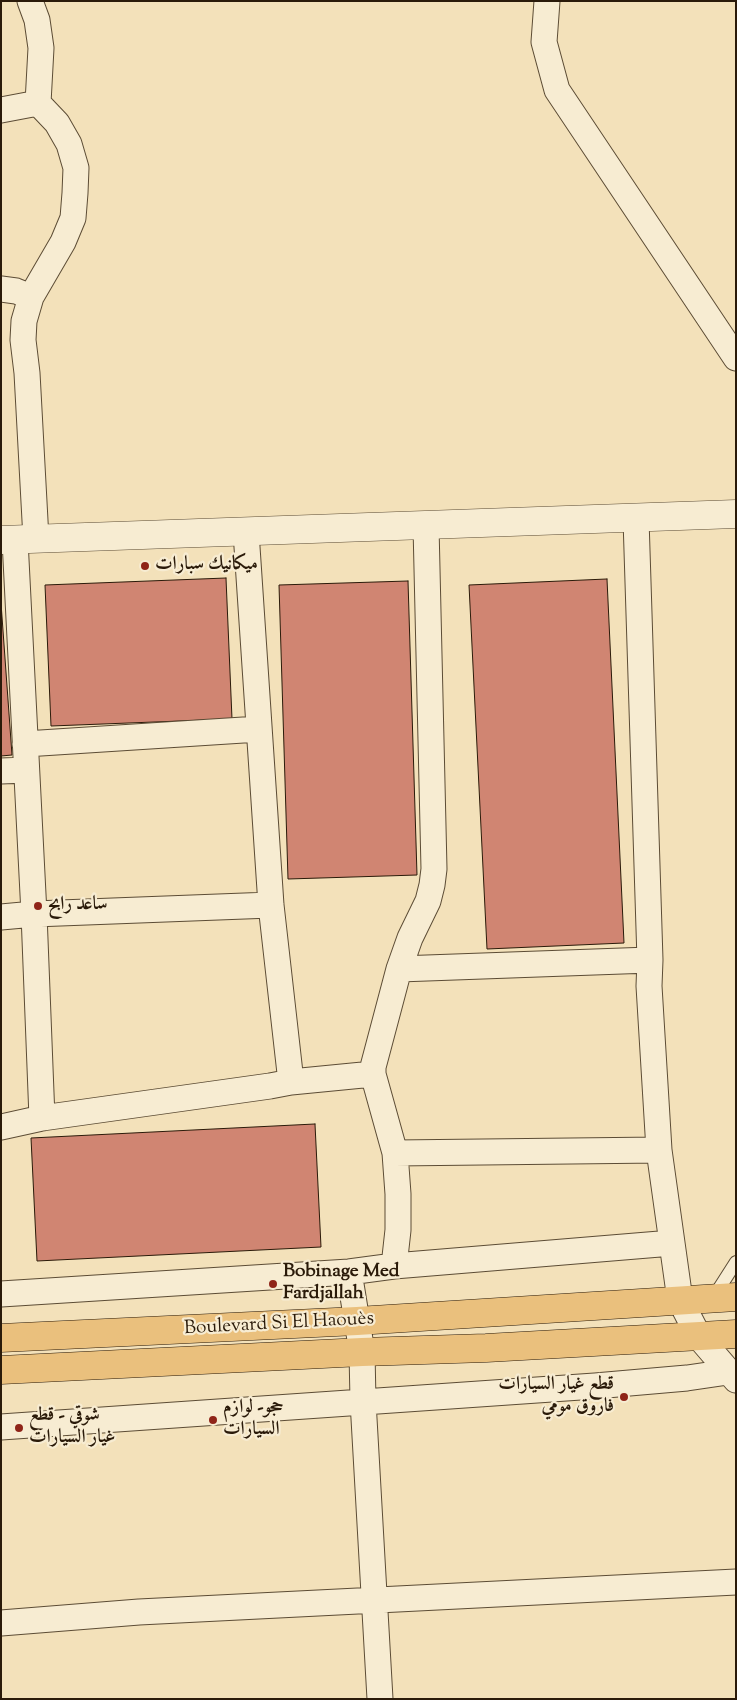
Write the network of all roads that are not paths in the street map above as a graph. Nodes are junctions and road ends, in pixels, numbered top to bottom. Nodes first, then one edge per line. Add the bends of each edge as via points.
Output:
1 (30, 1) edge
2 (547, 1) edge
3 (38, 103) junction
4 (1, 110) edge
5 (1, 289) edge
6 (31, 298) junction
7 (736, 358) edge
8 (736, 514) edge
9 (636, 518) junction
10 (426, 526) junction
11 (246, 532) junction
12 (17, 540) edge
13 (259, 729) junction
14 (25, 744) junction
15 (26, 770) junction
16 (1, 771) edge
17 (271, 905) junction
18 (34, 914) junction
19 (1, 917) edge
20 (650, 960) junction
21 (399, 969) junction
22 (373, 1074) junction
23 (291, 1082) junction
24 (42, 1118) junction
25 (1, 1127) edge
26 (659, 1150) junction
27 (395, 1153) junction
28 (672, 1243) junction
29 (736, 1262) edge
30 (394, 1266) junction
31 (350, 1272) junction
32 (1, 1294) edge
33 (724, 1297) edge
34 (680, 1300) junction
35 (357, 1321) junction
36 (736, 1334) edge
37 (699, 1336) junction
38 (1, 1338) edge
39 (362, 1352) junction
40 (1, 1370) edge
41 (732, 1376) edge
42 (363, 1401) junction
43 (1, 1427) edge
44 (736, 1582) edge
45 (374, 1599) junction
46 (1, 1623) edge
47 (380, 1699) edge

1 - 3 street via 41,48
2 - 7 street via 544,42 556,90
3 - 4 street
3 - 6 street via 58,123 69,144 76,168 76,193 73,218 63,242
5 - 6 street
6 - 12 street via 22,340 27,373
8 - 9 street
9 - 10 street
9 - 20 street
10 - 11 street
10 - 21 street via 434,869 428,901
11 - 12 street
11 - 13 street
12 - 14 street
13 - 14 street
13 - 17 street
14 - 15 street
15 - 16 street
15 - 18 street
17 - 18 street
17 - 23 street
18 - 19 street
18 - 24 street
20 - 21 street
20 - 26 street
21 - 22 street
22 - 23 street
22 - 27 street
23 - 24 street
24 - 25 street
26 - 27 street
26 - 28 street
27 - 30 street via 398,1230
28 - 30 street
28 - 34 street
29 - 33 lane
30 - 31 street
31 - 32 street
31 - 35 street
33 - 34 main road, Boulevard Si El Haouès
34 - 35 main road, Boulevard Si El Haouès
34 - 37 street
35 - 38 main road, Boulevard Si El Haouès
35 - 39 street
36 - 37 main road, Boulevard Si El Haouès
37 - 39 main road, Boulevard Si El Haouès
37 - 41 street
39 - 40 main road, Boulevard Si El Haouès
39 - 42 street
41 - 42 street
42 - 43 street
42 - 45 street
44 - 45 street
45 - 46 street
45 - 47 street

